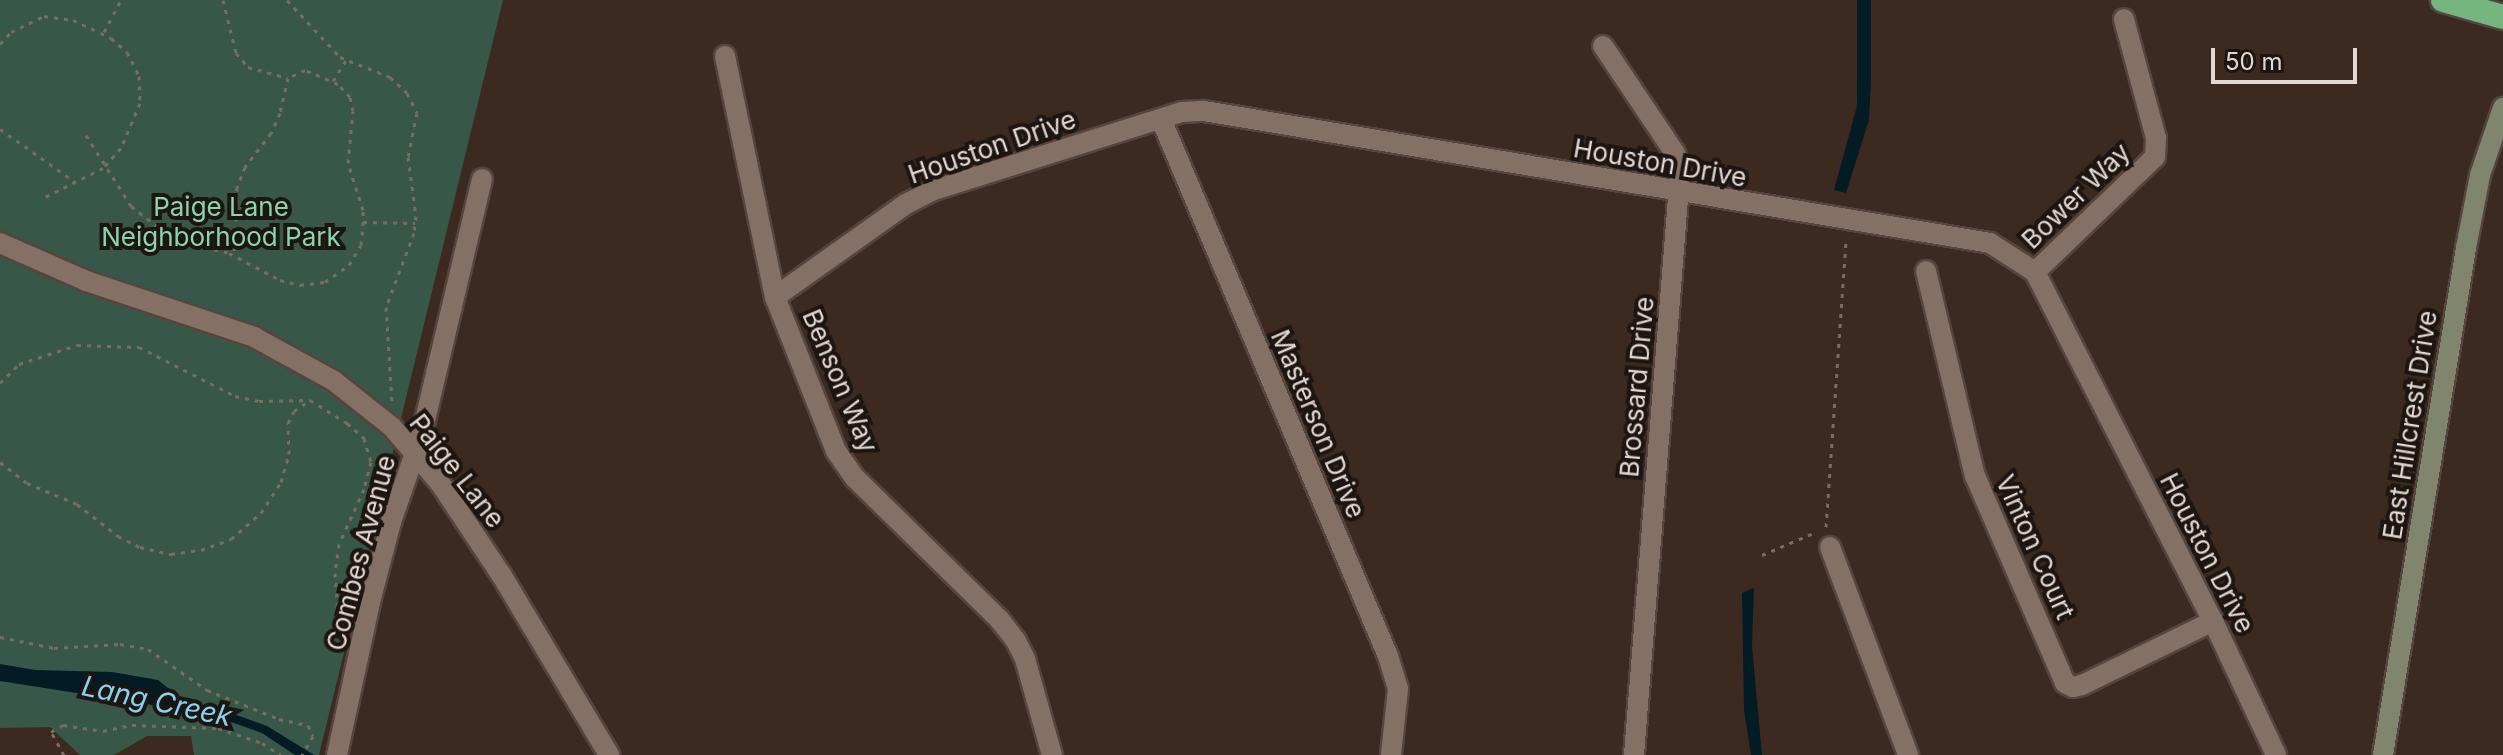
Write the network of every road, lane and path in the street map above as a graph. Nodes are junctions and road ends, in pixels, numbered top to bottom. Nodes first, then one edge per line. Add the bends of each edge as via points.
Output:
1 (121, 0) edge
2 (223, 0) edge
3 (287, 0) edge
4 (2443, 0) edge
5 (2503, 17) edge
6 (2124, 19) dead end
7 (103, 33) junction
8 (0, 44) edge
9 (1603, 46) dead end
10 (725, 56) dead end
11 (346, 59) junction
12 (288, 78) junction
13 (333, 81) junction
14 (2503, 108) edge
15 (1161, 119) junction
16 (0, 129) edge
17 (86, 135) dead end
18 (105, 166) junction
19 (482, 179) dead end
20 (75, 182) junction
21 (1679, 193) junction
22 (45, 197) dead end
23 (1848, 220) junction
24 (363, 222) junction
25 (415, 223) junction
26 (0, 243) edge
27 (234, 256) junction
28 (1926, 271) dead end
29 (2035, 272) junction
30 (775, 297) junction
31 (0, 383) edge
32 (310, 400) junction
33 (383, 420) junction
34 (416, 451) junction
35 (0, 462) edge
36 (1826, 525) junction
37 (1830, 543) joint
38 (1762, 555) dead end
39 (2213, 621) junction
40 (346, 633) dead end
41 (0, 637) edge
42 (64, 755) edge
43 (281, 755) edge
44 (302, 755) edge
45 (337, 755) edge
46 (609, 755) edge
47 (1052, 755) edge
48 (1391, 755) edge
49 (1634, 755) edge
50 (1908, 755) edge
51 (2276, 755) edge
52 (2383, 755) edge

1 - 7 path
2 - 12 path via 236,53 248,67
3 - 11 path
4 - 5 highway
6 - 29 street, Bower Way via 2156,138 2155,157
7 - 8 path via 73,20 44,16 11,32
7 - 18 path via 127,52 139,76 140,103 121,148
9 - 21 street, Brossard Drive via 1675,153
10 - 30 street, Benson Way
11 - 13 path
11 - 25 path via 390,77 417,113 408,157
12 - 13 path via 305,70
12 - 27 path via 271,133 237,187
13 - 24 path via 350,97 353,111 348,163
14 - 52 main road, East Hillcrest Drive via 2480,175 2466,248
15 - 21 street, Houston Drive via 1204,111
15 - 30 street, Houston Drive via 931,191
15 - 48 street, Masterson Drive via 1388,656 1398,689
16 - 20 path
17 - 18 path
18 - 20 path
18 - 27 path via 131,206 152,225 175,240
19 - 34 street, Combes Avenue
20 - 22 path
21 - 23 street, Houston Drive
21 - 49 street, Brossard Drive
23 - 29 street, Houston Drive via 1990,243
23 - 36 path
24 - 25 path
24 - 27 path via 361,245 349,265 325,282 300,285 280,280
25 - 33 path via 386,307 394,399
26 - 33 street, Paige Lane via 86,281 254,337 334,381
28 - 39 street, Vinton Court via 1975,476 2065,683 2082,685
29 - 39 street, Houston Drive
30 - 47 street, Benson Way via 836,451 854,477 1016,641
31 - 32 path via 19,364 43,355 77,345 108,344 139,347 235,396
32 - 35 path via 288,423 289,454 281,482 261,513 231,539 201,550 171,554 140,547 77,504 17,477
32 - 40 path via 364,438 371,462 339,544 338,612
33 - 34 street, Paige Lane
34 - 45 street, Combes Avenue via 391,522
34 - 46 street, Paige Lane via 502,576
36 - 37 path
36 - 38 path
37 - 50 street
39 - 51 street, Houston Drive
41 - 44 path via 54,648 111,643 148,649 207,690 308,725 313,736
42 - 43 path via 51,732 63,725 103,731 132,725 218,728

